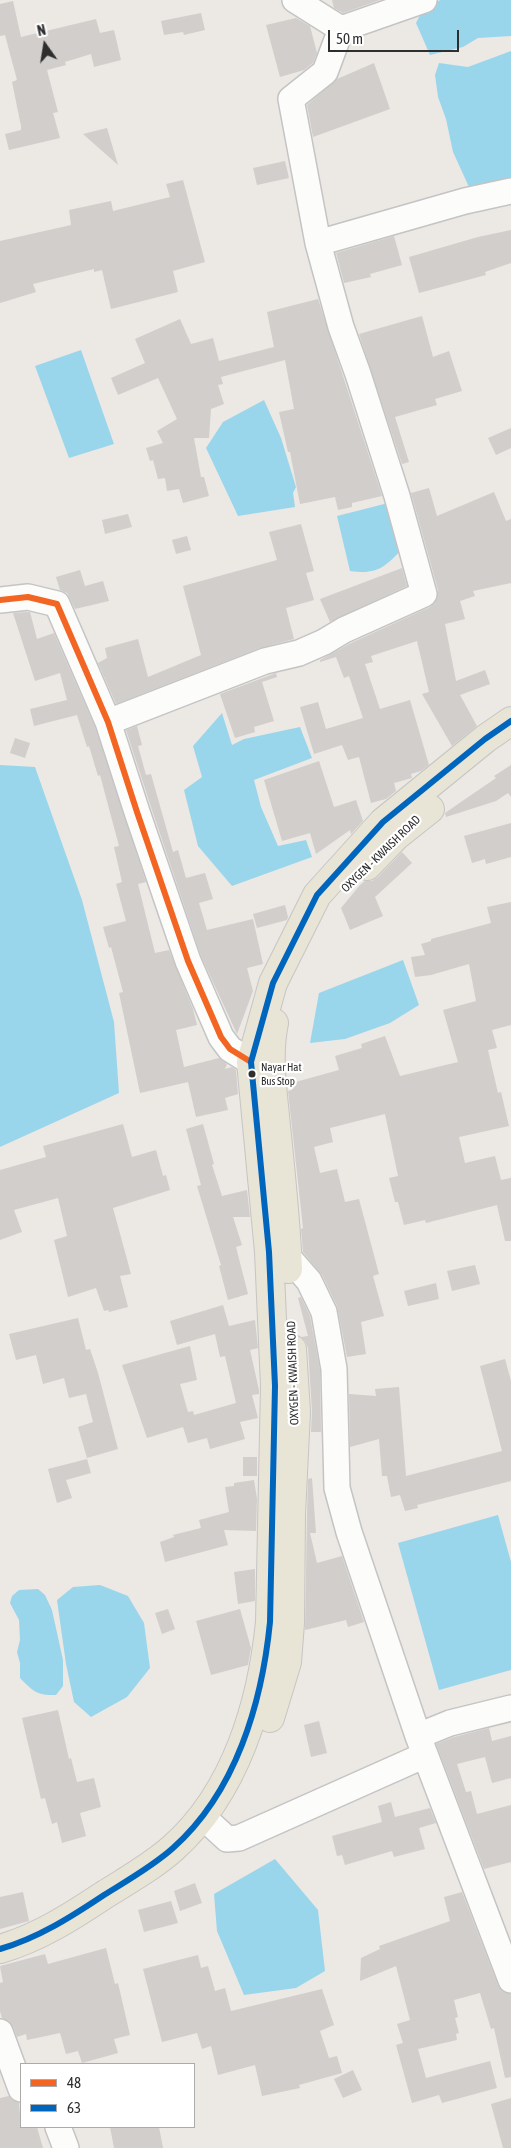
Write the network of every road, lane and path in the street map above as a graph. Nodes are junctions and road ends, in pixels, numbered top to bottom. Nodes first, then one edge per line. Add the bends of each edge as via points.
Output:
1 (295, 0) edge
2 (424, 0) edge
3 (341, 29) junction
4 (511, 190) edge
5 (318, 243) junction
6 (0, 600) edge
7 (108, 722) junction
8 (511, 722) edge
9 (511, 744) edge
10 (251, 1062) junction
11 (278, 1255) junction
12 (511, 1708) edge
13 (422, 1745) junction
14 (207, 1822) junction
15 (0, 1949) edge
16 (0, 1962) edge
17 (511, 1980) edge
18 (0, 2032) edge
19 (20, 2086) edge
20 (58, 2128) edge
21 (66, 2148) edge

1 - 3 street
2 - 3 street
3 - 5 street via 325,72 291,99
4 - 5 street
5 - 7 street via 341,328 397,496 424,594 324,642 265,661
6 - 7 street via 28,597 57,604
7 - 10 street via 188,961 221,1037 230,1049
8 - 10 main road, OXYGEN - KWAISH ROAD via 383,822 317,895 272,983
9 - 11 main road, OXYGEN - KWAISH ROAD via 396,836 340,894 299,955 278,1001 271,1038
10 - 11 main road, OXYGEN - KWAISH ROAD
11 - 13 street via 308,1281 324,1312 334,1369 337,1488
11 - 14 main road, OXYGEN - KWAISH ROAD via 270,1622 266,1660 256,1706 237,1758
12 - 13 street via 450,1723
13 - 14 street via 239,1838 226,1839
13 - 17 street
14 - 15 main road, OXYGEN - KWAISH ROAD via 143,1870 61,1924
14 - 16 main road, OXYGEN - KWAISH ROAD via 186,1854 71,1932 48,1945
18 - 19 street
20 - 21 street

